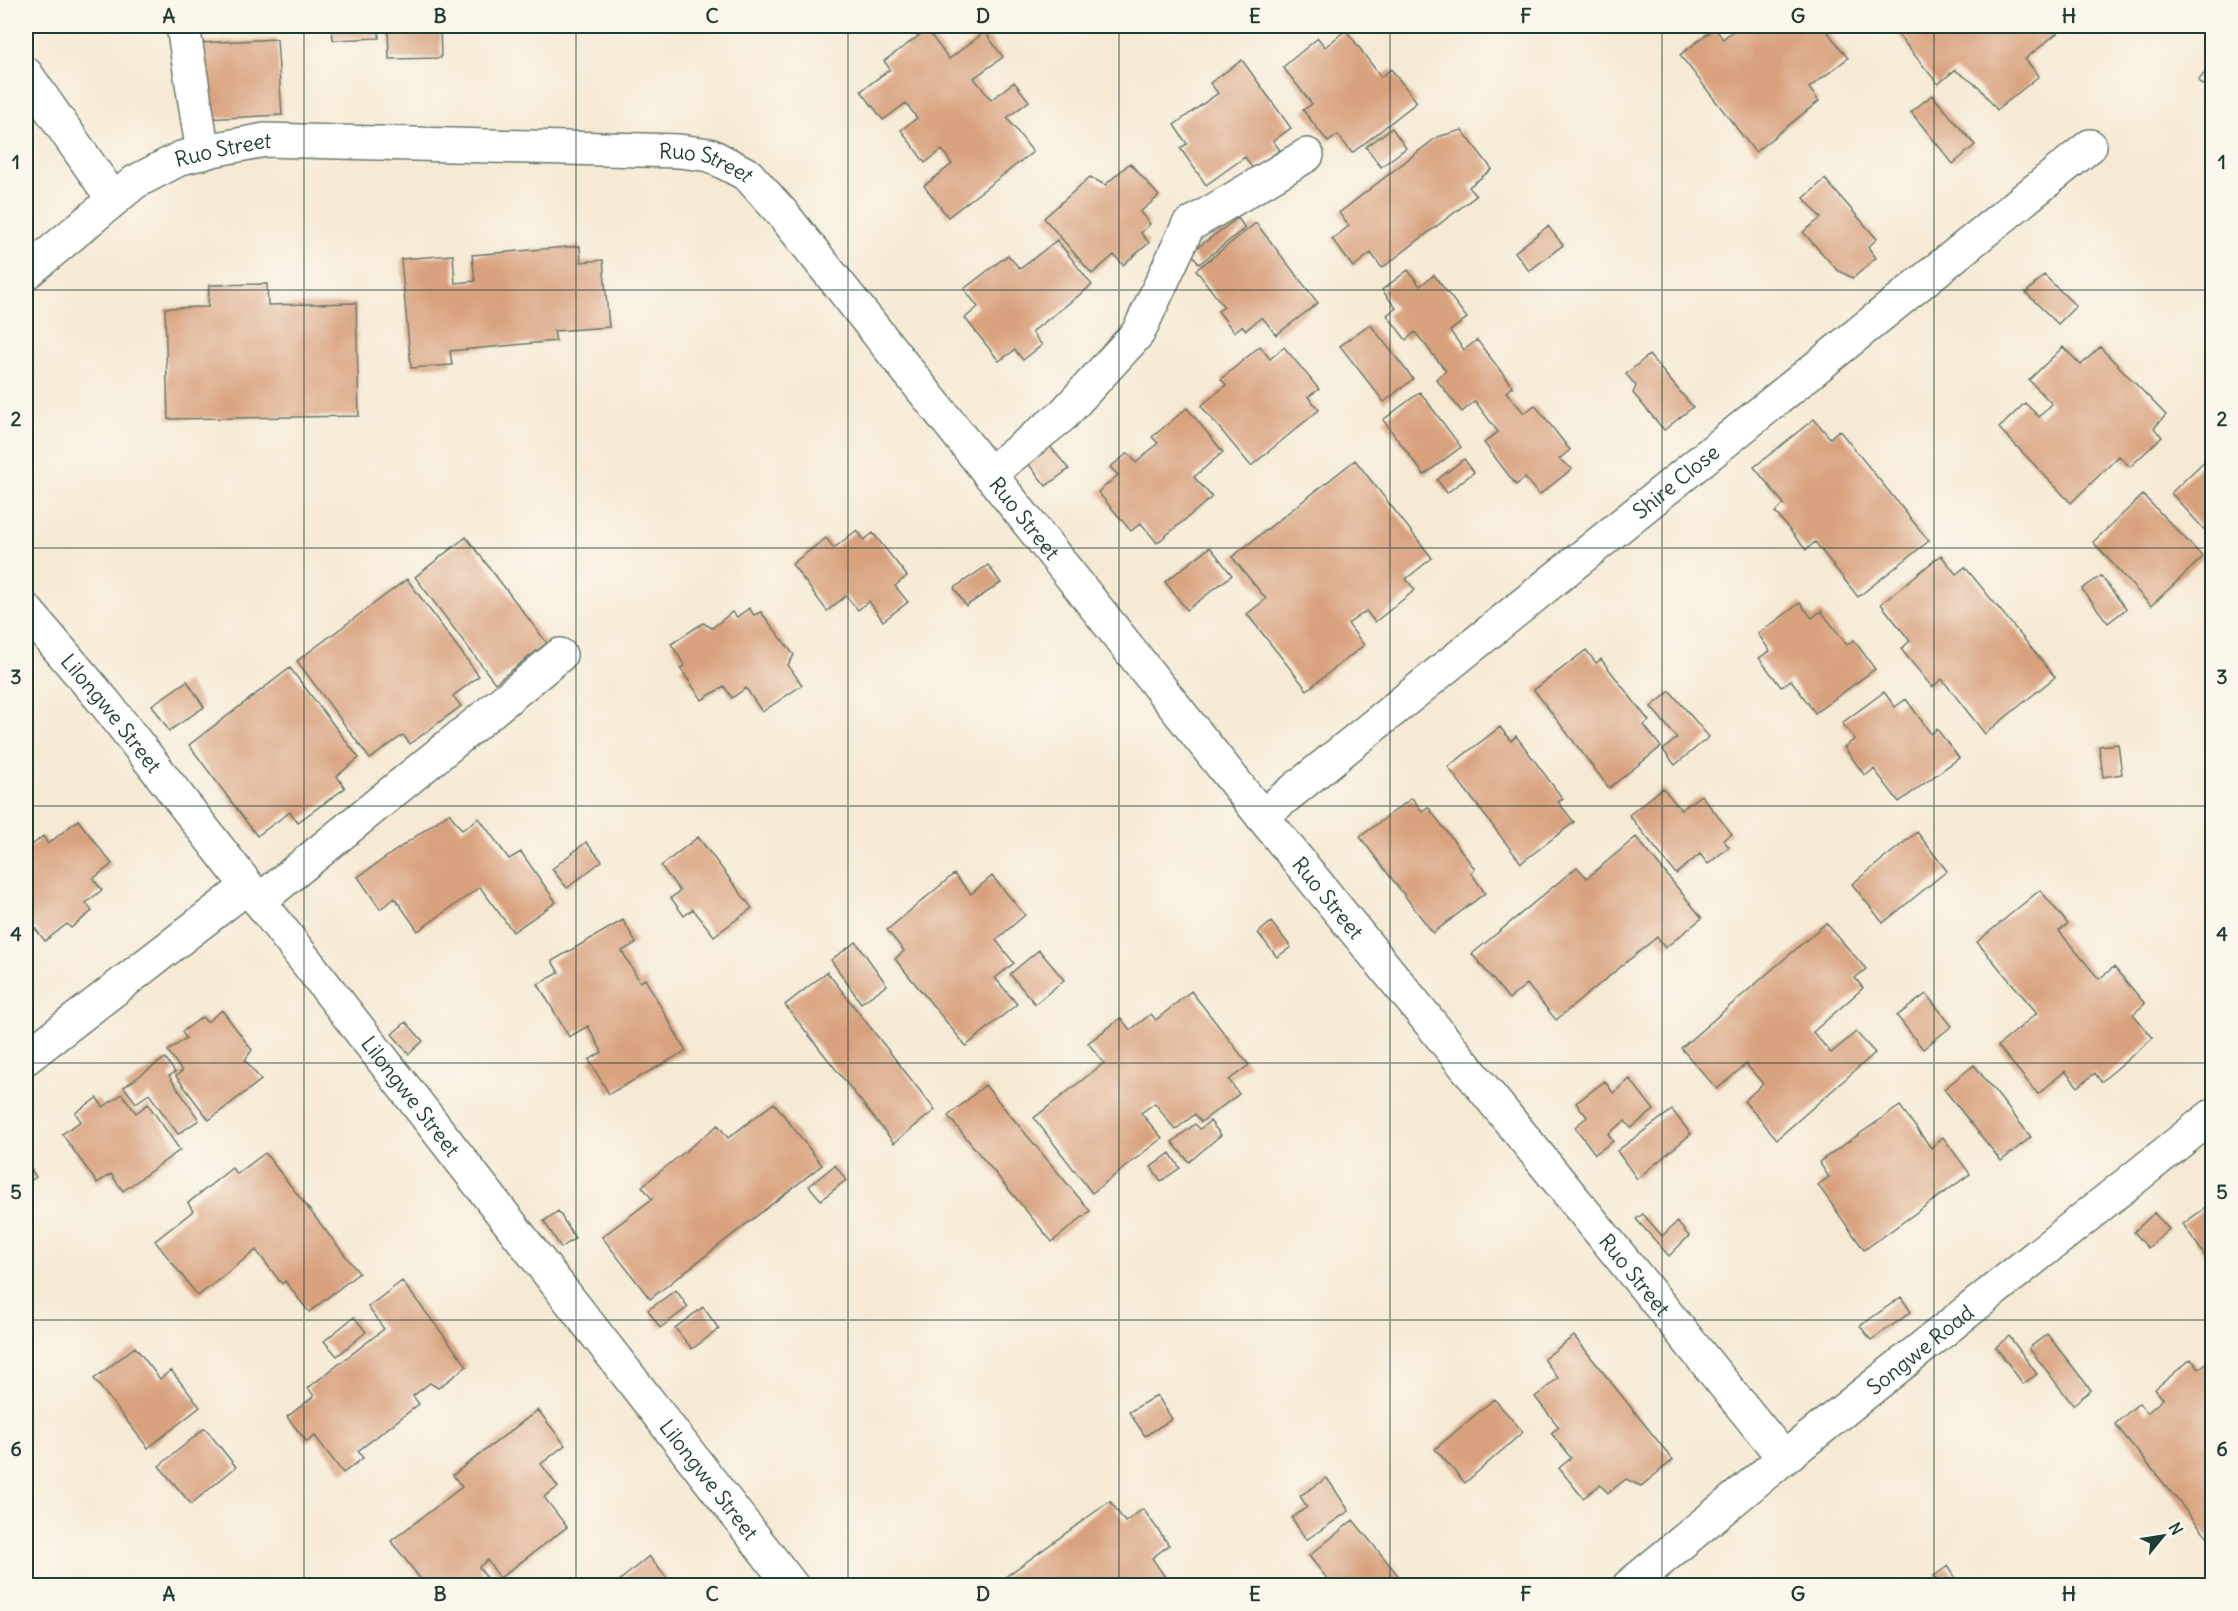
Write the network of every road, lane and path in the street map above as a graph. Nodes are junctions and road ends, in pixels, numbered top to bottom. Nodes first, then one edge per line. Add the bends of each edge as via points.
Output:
1 (183, 26) edge
2 (26, 74) edge
3 (2090, 146) dead end
4 (203, 153) junction
5 (1306, 155) dead end
6 (113, 199) junction
7 (26, 273) edge
8 (989, 474) junction
9 (26, 610) edge
10 (560, 655) dead end
11 (1262, 816) junction
12 (253, 894) junction
13 (26, 1058) edge
14 (2212, 1116) edge
15 (1784, 1458) junction
16 (779, 1581) edge
17 (1629, 1586) edge

1 - 4 street
2 - 6 street
3 - 11 street, Shire Close
4 - 6 street, Ruo Street via 181,158 135,182
4 - 8 street, Ruo Street via 265,141 679,151 710,155 748,175 782,213
5 - 8 street via 1188,226 1138,333 1063,415
6 - 7 street, Ruo Street
8 - 11 street, Ruo Street
9 - 12 street, Lilongwe Street via 106,704
10 - 12 street
11 - 15 street, Ruo Street
12 - 13 street
12 - 16 street, Lilongwe Street
14 - 15 street, Songwe Road
15 - 17 street, Songwe Road

